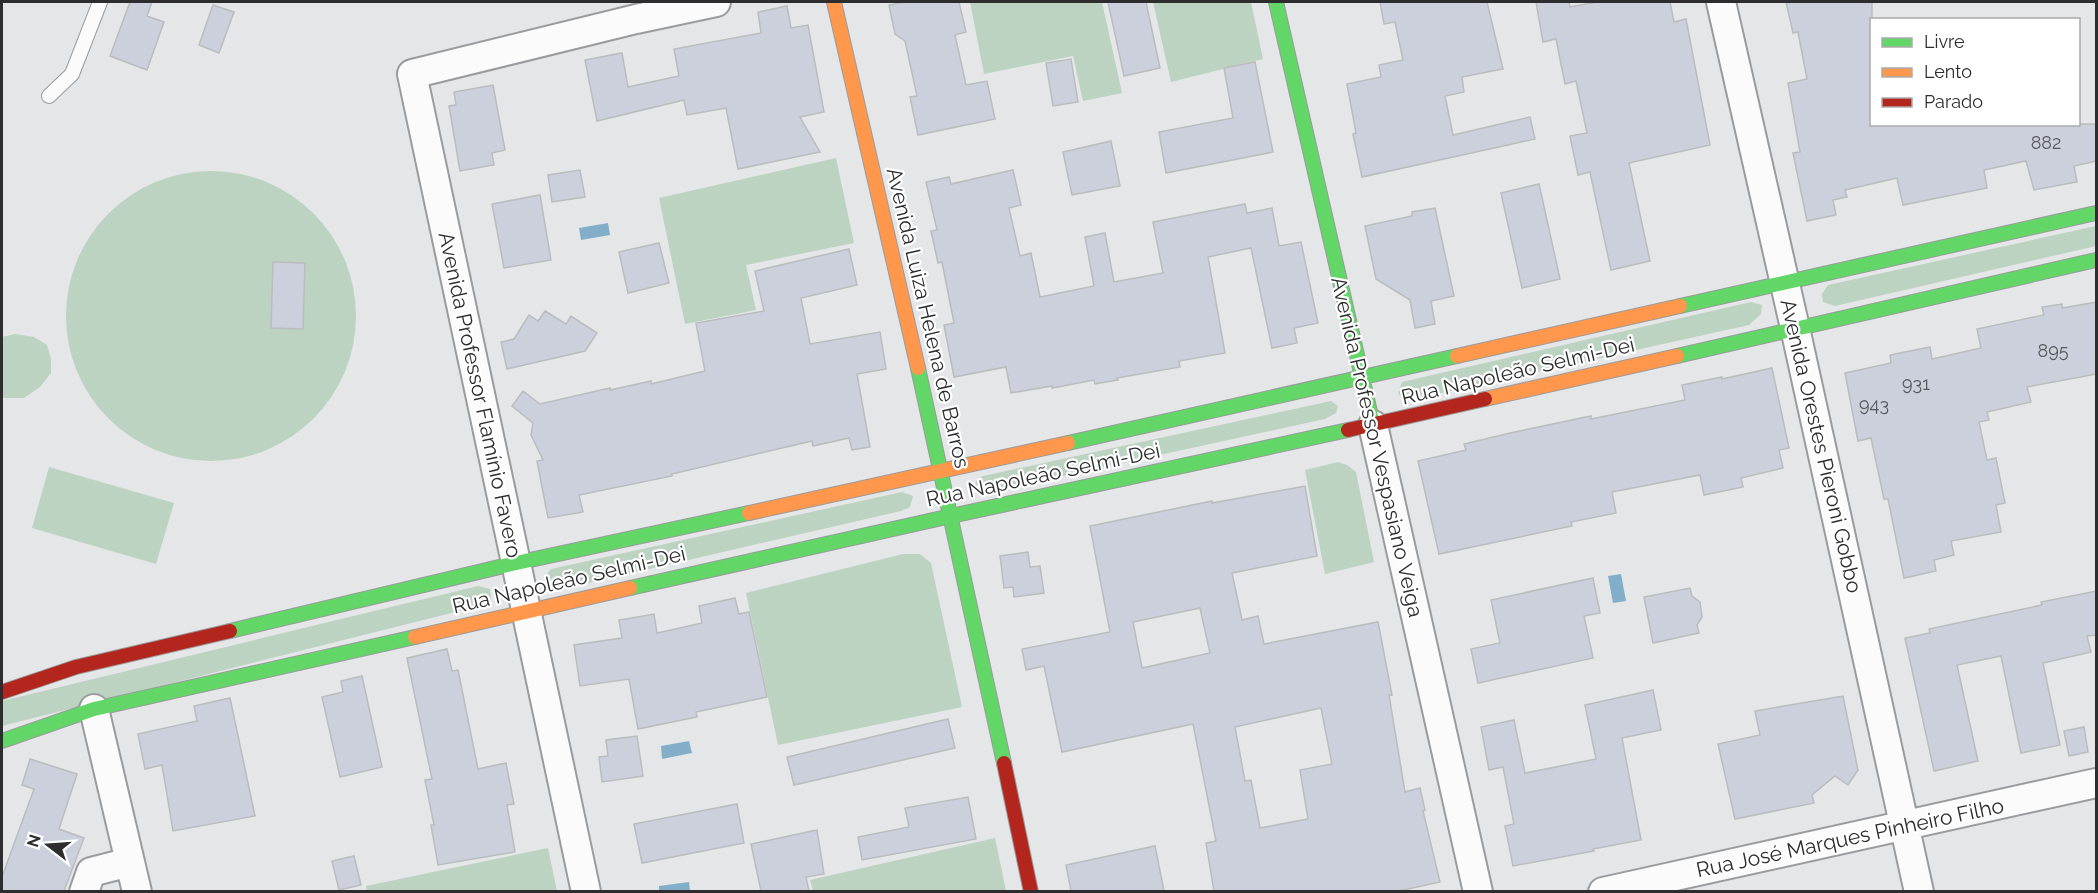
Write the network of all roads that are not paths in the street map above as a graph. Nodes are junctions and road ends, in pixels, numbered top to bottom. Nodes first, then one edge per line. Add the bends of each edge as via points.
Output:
1 (100, 2) edge
2 (717, 2) edge
3 (834, 2) edge
4 (1276, 2) edge
5 (1721, 2) edge
6 (49, 96) dead end
7 (2097, 213) edge
8 (2097, 260) edge
9 (1784, 284) junction
10 (1795, 328) junction
11 (1360, 376) junction
12 (1372, 425) junction
13 (942, 471) junction
14 (951, 516) junction
15 (516, 563) junction
16 (525, 612) junction
17 (2, 692) edge
18 (94, 709) junction
19 (2, 741) edge
20 (2097, 783) edge
21 (1904, 826) junction
22 (130, 862) junction
23 (84, 891) edge
24 (137, 891) edge
25 (586, 891) edge
26 (1031, 891) edge
27 (1478, 891) edge
28 (1603, 891) edge
29 (1919, 891) edge

1 - 6 lane via 72,74
2 - 15 street, Avenida Professor Flamínio Favero via 412,74
3 - 13 main road, Avenida Luiza Helena de Barros
4 - 11 main road, Avenida Professor Vespasiano Veiga
5 - 9 street, Avenida Orestes Pieroni Gobbo
7 - 9 main road, Rua Napoleão Selmi-Dei
8 - 10 main road, Rua Napoleão Selmi-Dei
9 - 10 street, Avenida Orestes Pieroni Gobbo
9 - 11 main road, Rua Napoleão Selmi-Dei
10 - 12 main road, Rua Napoleão Selmi-Dei
10 - 21 street, Avenida Orestes Pieroni Gobbo
11 - 12 main road, Avenida Professor Vespasiano Veiga
11 - 13 main road, Rua Napoleão Selmi-Dei
12 - 14 main road, Rua Napoleão Selmi-Dei
12 - 27 street, Avenida Professor Vespasiano Veiga
13 - 14 main road, Avenida Luiza Helena de Barros
13 - 15 main road, Rua Napoleão Selmi-Dei
14 - 16 main road, Rua Napoleão Selmi-Dei
14 - 26 main road, Avenida Luiza Helena de Barros
15 - 16 street, Avenida Professor Flamínio Favero
15 - 17 main road, Rua Napoleão Selmi-Dei via 76,667
16 - 18 main road, Rua Napoleão Selmi-Dei
16 - 25 street, Avenida Professor Flamínio Favero
18 - 19 main road, Rua Napoleão Selmi-Dei
18 - 22 street
20 - 21 street, Rua José Marques Pinheiro Filho
21 - 28 street, Rua José Marques Pinheiro Filho
21 - 29 street, Avenida Orestes Pieroni Gobbo
22 - 23 street via 91,872
22 - 24 street

